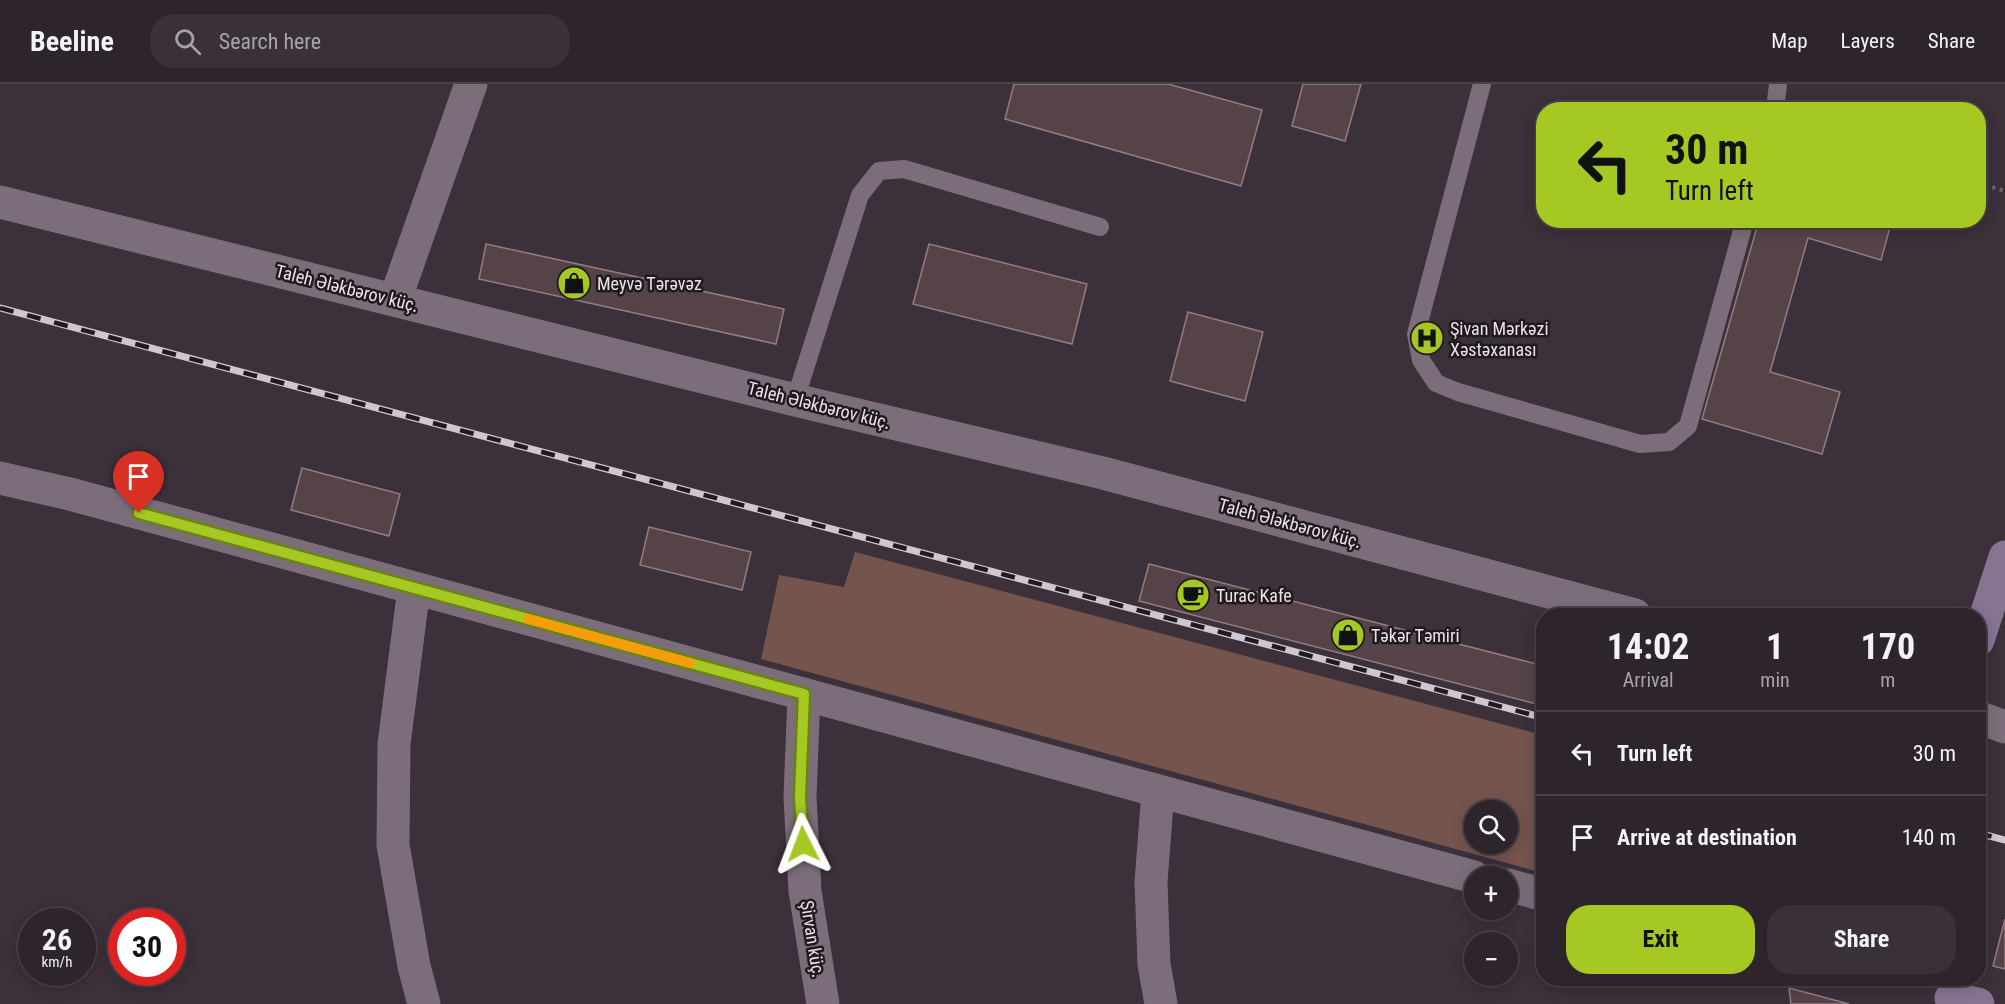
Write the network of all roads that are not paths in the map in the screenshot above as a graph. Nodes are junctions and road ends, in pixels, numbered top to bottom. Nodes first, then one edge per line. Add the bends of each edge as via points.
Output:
1 (471, 84) edge
2 (1482, 84) edge
3 (1778, 84) edge
4 (1776, 102) edge
5 (0, 202) edge
6 (1100, 227) dead end
7 (1744, 228) edge
8 (395, 300) junction
9 (795, 400) junction
10 (0, 478) edge
11 (2005, 557) edge
12 (414, 588) junction
13 (1609, 608) edge
14 (1986, 615) edge
15 (804, 694) junction
16 (1986, 720) edge
17 (2005, 727) edge
18 (1158, 791) junction
19 (1464, 873) edge
20 (1518, 888) edge
21 (1536, 893) edge
22 (424, 1004) edge
23 (824, 1004) edge
24 (1161, 1004) edge

1 - 8 street
2 - 7 lane via 1416,334 1420,360 1436,383 1640,444 1669,442 1688,426
3 - 4 lane
5 - 8 street, Taleh Ələkbərov küç.
6 - 9 lane via 904,169 879,171 860,195
8 - 9 street, Taleh Ələkbərov küç.
9 - 13 street, Taleh Ələkbərov küç. via 1103,473
10 - 12 street
11 - 14 main road
12 - 15 street
12 - 22 street via 394,744 393,845
15 - 18 street
15 - 23 street, Şirvan küç. via 800,797 805,891
16 - 17 street
18 - 19 street
18 - 24 street via 1151,882 1154,964
20 - 21 street

